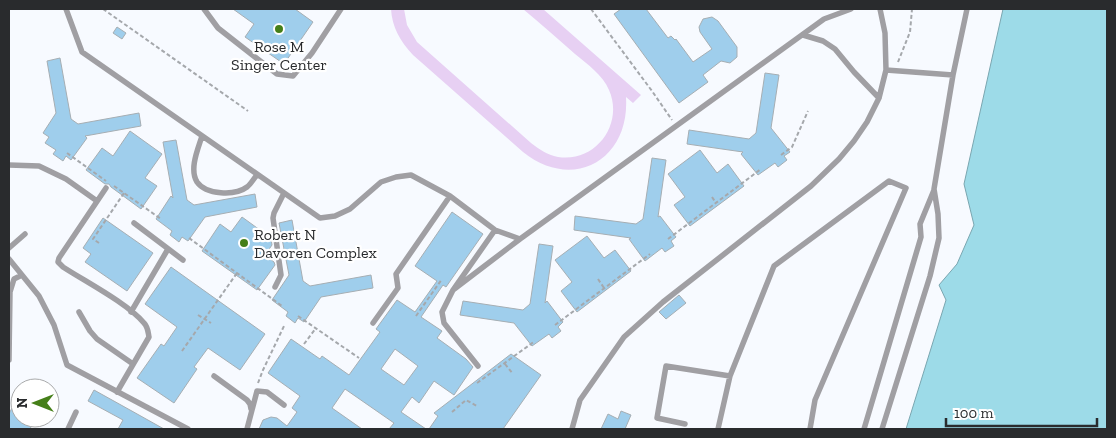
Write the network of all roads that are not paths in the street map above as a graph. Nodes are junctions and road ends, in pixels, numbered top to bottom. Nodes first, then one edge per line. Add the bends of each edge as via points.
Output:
1 (66, 9) edge
2 (204, 9) edge
3 (341, 9) edge
4 (851, 9) edge
5 (880, 9) edge
6 (967, 9) edge
7 (803, 35) junction
8 (886, 70) junction
9 (953, 74) junction
10 (880, 98) junction
11 (202, 136) junction
12 (9, 165) edge
13 (257, 175) junction
14 (106, 188) dead end
15 (934, 188) junction
16 (284, 193) junction
17 (450, 196) junction
18 (97, 201) junction
19 (134, 223) dead end
20 (495, 230) junction
21 (25, 234) dead end
22 (520, 239) junction
23 (9, 248) edge
24 (168, 249) junction
25 (9, 260) edge
26 (183, 260) dead end
27 (22, 275) junction
28 (275, 287) dead end
29 (454, 290) junction
30 (79, 312) dead end
31 (131, 312) junction
32 (373, 323) dead end
33 (9, 360) edge
34 (133, 364) junction
35 (478, 366) dead end
36 (214, 376) dead end
37 (730, 376) junction
38 (117, 392) junction
39 (284, 405) dead end
40 (251, 411) junction
41 (76, 412) dead end
42 (685, 424) dead end
43 (68, 429) edge
44 (188, 429) edge
45 (247, 429) edge
46 (572, 429) edge
47 (718, 429) edge
48 (810, 429) edge
49 (864, 429) edge
50 (882, 429) edge

1 - 11 lane via 82,52
2 - 3 lane via 218,28 277,74 292,76 312,53
4 - 7 lane via 824,19
5 - 8 lane via 885,33
6 - 9 lane
7 - 10 lane via 823,41 835,49
7 - 22 lane
8 - 9 lane
8 - 10 lane
9 - 15 lane
10 - 46 lane via 854,141 811,186 663,302 624,337 580,400
11 - 13 lane
11 - 13 lane via 194,169 197,181 207,190 238,192
12 - 18 lane via 39,166
13 - 16 lane
14 - 18 lane
15 - 49 lane via 920,224 921,237
15 - 50 lane via 939,238
16 - 17 lane via 320,218 350,209 381,182 396,177 411,175
16 - 28 lane via 273,218 281,275
17 - 20 lane
17 - 32 lane via 396,274 398,288
18 - 31 lane via 58,262
19 - 24 lane
20 - 22 lane
20 - 29 lane
21 - 23 lane
22 - 29 lane
24 - 26 lane
24 - 31 lane
25 - 27 lane
27 - 33 lane via 14,279 10,292
27 - 38 lane via 39,296 50,318 67,365
29 - 35 lane via 442,312 444,323
30 - 34 lane via 97,339
31 - 34 lane via 145,323 149,337
34 - 38 lane
36 - 40 lane via 247,400
37 - 42 lane via 666,366 657,418
37 - 47 lane
37 - 48 lane via 774,266 889,181 906,188 815,400
38 - 44 lane
39 - 40 lane via 267,392 257,391
40 - 45 lane
41 - 43 lane

